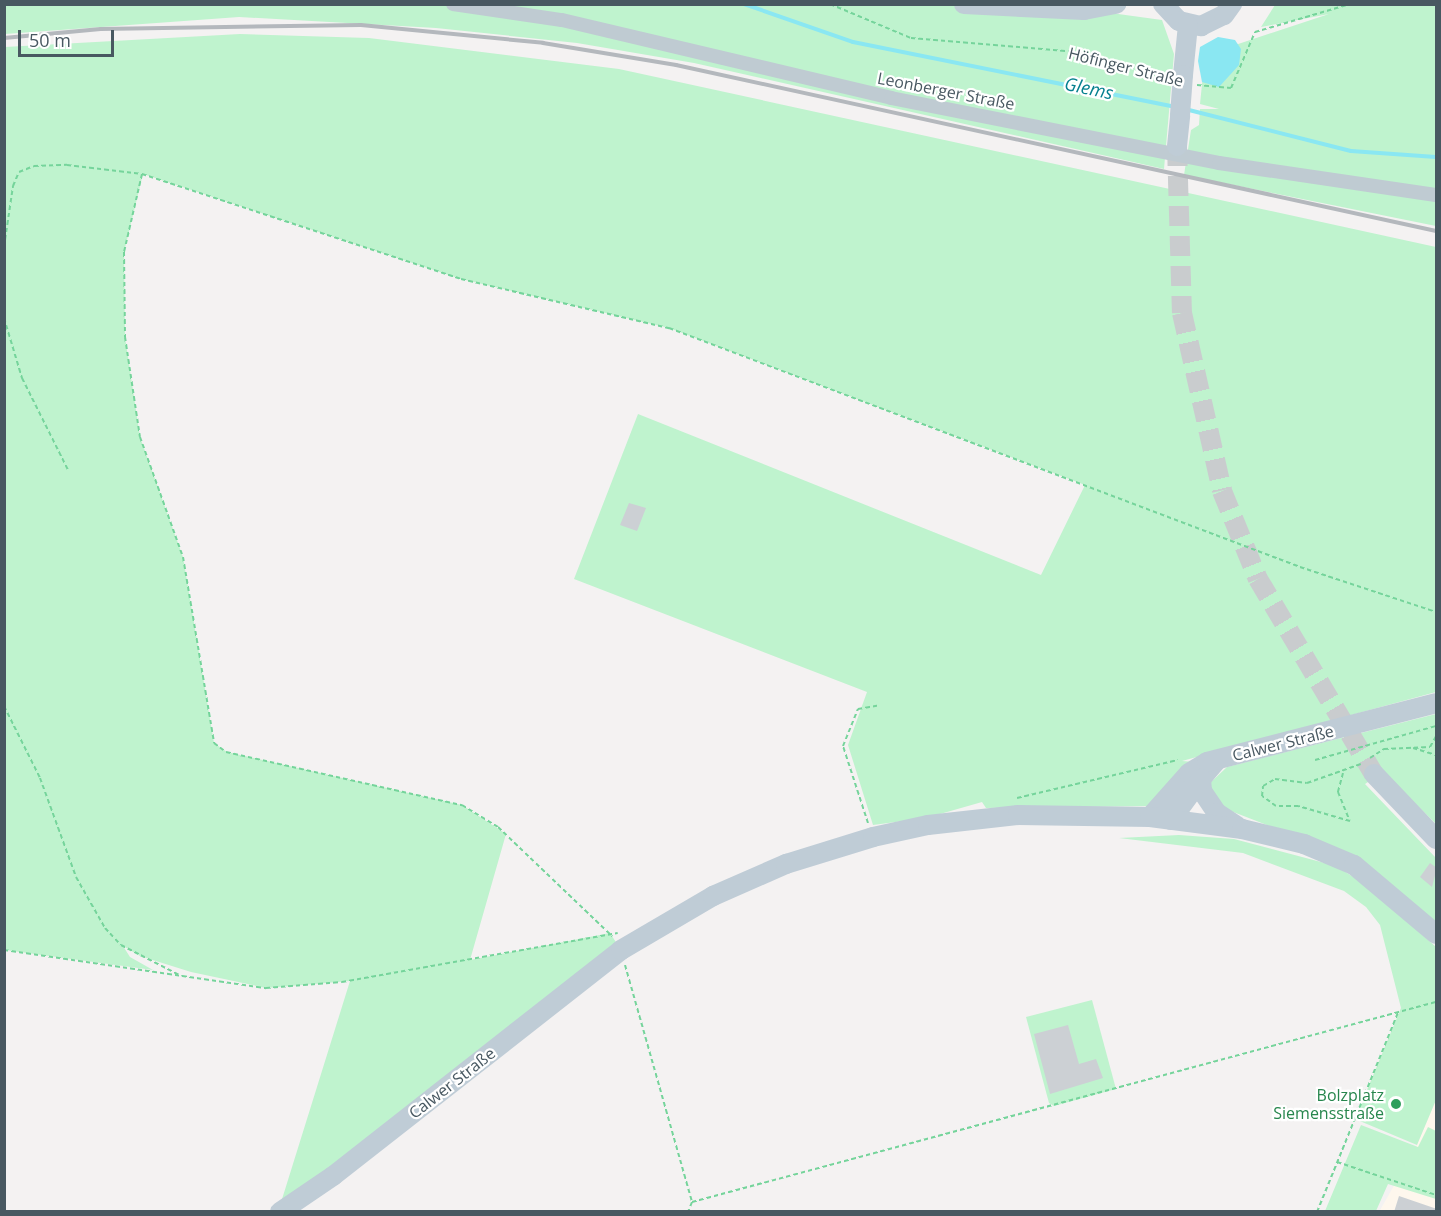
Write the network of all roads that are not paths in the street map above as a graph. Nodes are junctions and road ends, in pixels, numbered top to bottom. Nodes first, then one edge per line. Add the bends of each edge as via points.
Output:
1 (453, 4) edge
2 (964, 4) edge
3 (1116, 4) edge
4 (1164, 4) edge
5 (1232, 4) edge
6 (1188, 25) junction
7 (1177, 146) tunnel mouth
8 (1437, 195) edge
9 (1437, 703) edge
10 (1217, 760) junction
11 (1374, 774) tunnel mouth
12 (1201, 779) junction
13 (1150, 817) junction
14 (1171, 820) junction
15 (1242, 829) junction
16 (1437, 839) edge
17 (1437, 934) edge
18 (280, 1212) edge

1 - 8 street, Leonberger Straße via 562,20 880,95 1219,163
2 - 3 main road via 1084,10
4 - 6 main road
5 - 6 main road via 1213,22
6 - 7 main road, bridge
9 - 10 main road, Calwer Straße
10 - 12 main road
10 - 13 main road, Calwer Straße via 1196,767
11 - 16 main road
12 - 14 main road
12 - 15 main road via 1207,801
13 - 14 main road, Calwer Straße
13 - 18 main road, Calwer Straße via 1018,815 928,825 786,864 713,896 621,950 333,1176
14 - 15 main road, Calwer Straße
15 - 17 main road via 1339,857 1367,873

